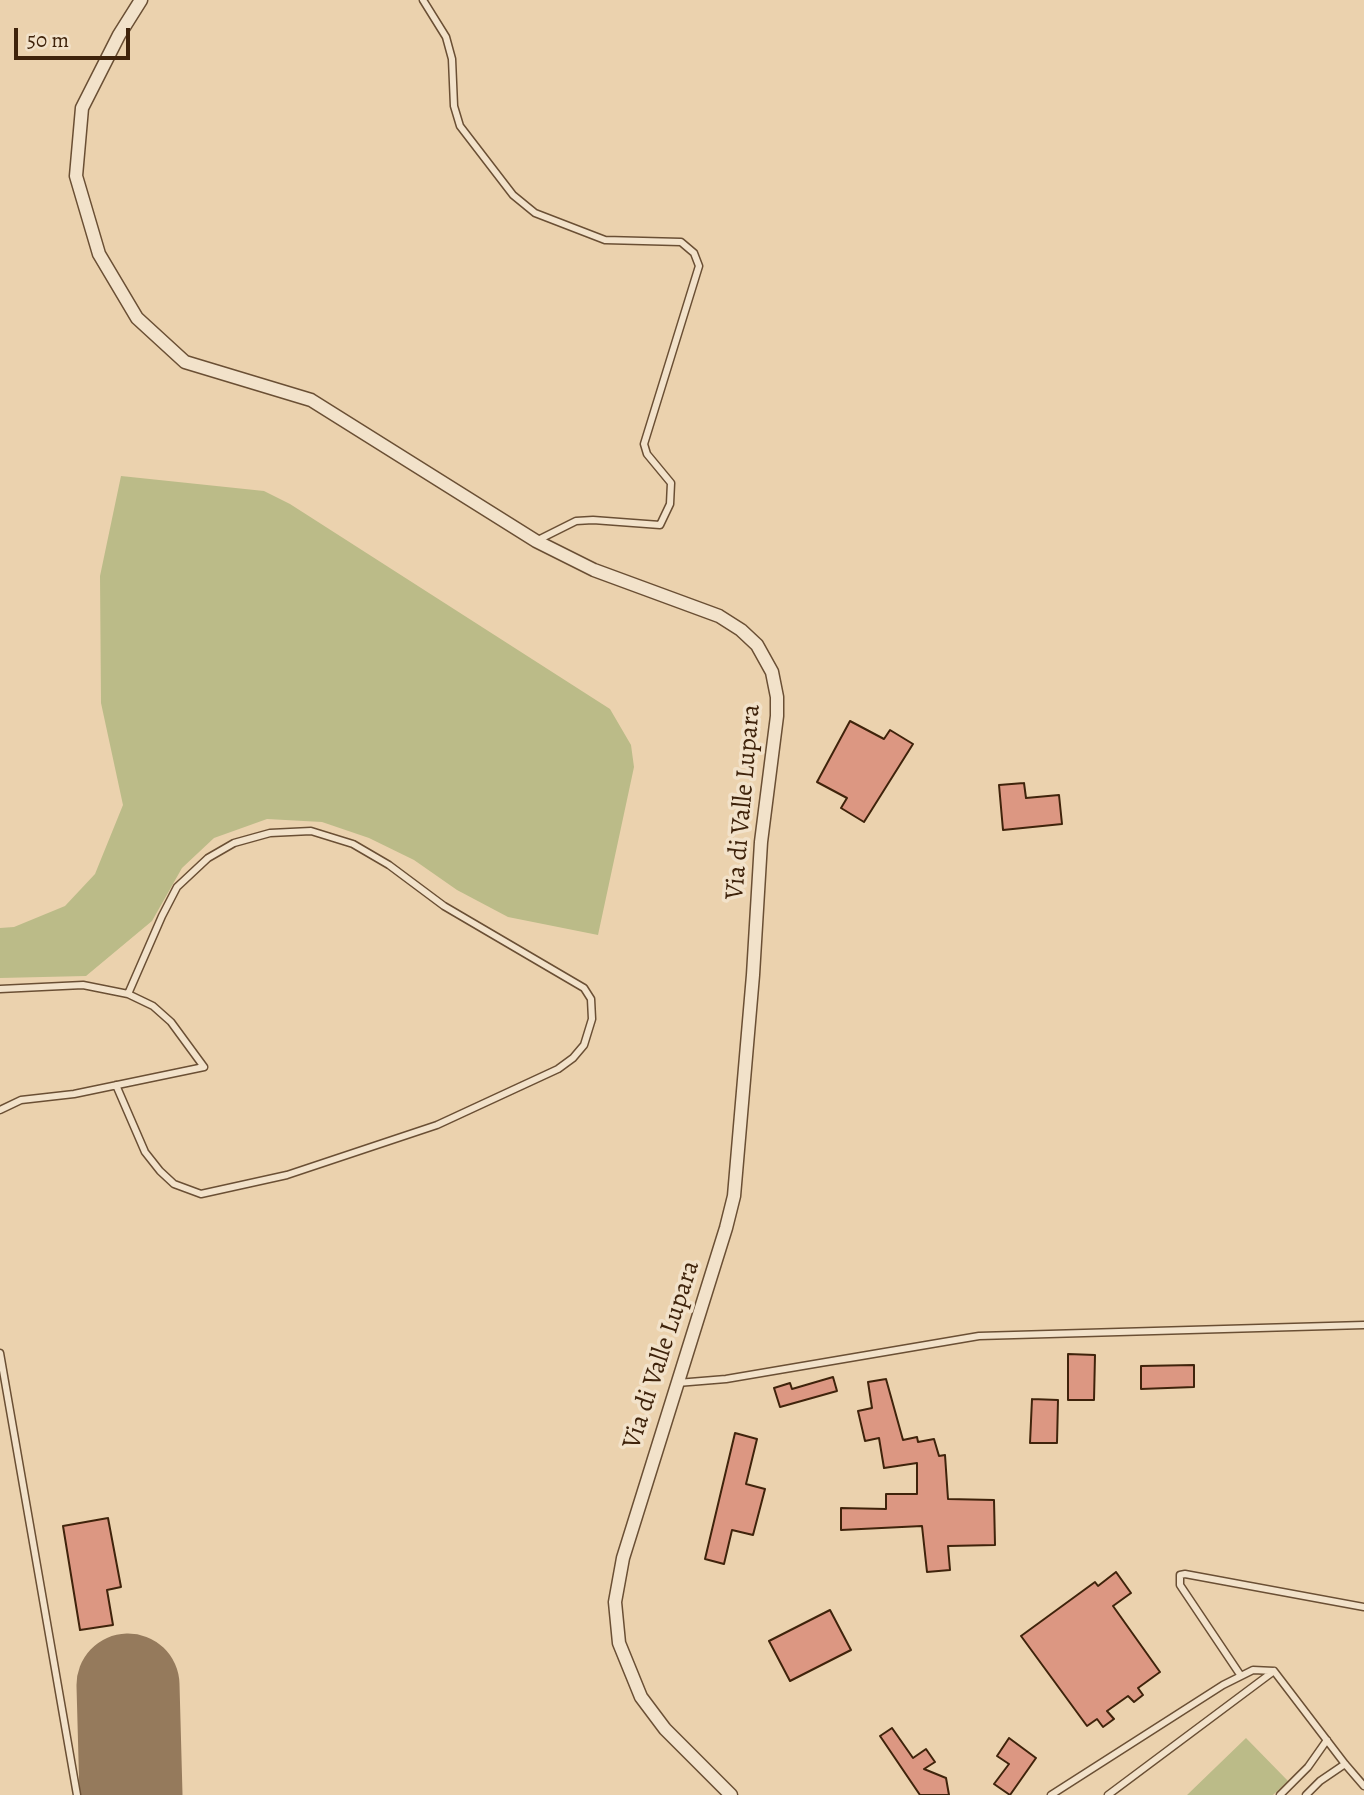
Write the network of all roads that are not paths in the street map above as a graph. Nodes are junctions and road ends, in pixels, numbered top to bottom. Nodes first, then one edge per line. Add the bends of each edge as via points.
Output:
1 (141, 0) edge
2 (423, 0) edge
3 (536, 541) junction
4 (0, 989) edge
5 (128, 994) junction
6 (116, 1085) junction
7 (0, 1110) edge
8 (1364, 1325) edge
9 (0, 1353) edge
10 (677, 1383) junction
11 (1364, 1607) edge
12 (1274, 1671) junction
13 (1241, 1676) junction
14 (1327, 1740) junction
15 (1345, 1764) junction
16 (1364, 1786) edge
17 (76, 1795) edge
18 (732, 1795) edge
19 (1051, 1795) edge
20 (1108, 1795) edge
21 (1280, 1795) edge
22 (1306, 1795) edge

1 - 3 street, Via di Valle Lupara via 82,108 76,176 99,254 137,318 185,362 311,400
2 - 3 lane via 446,37 460,127 513,195 535,213 605,240 681,242 694,253 699,267 644,444 671,483 670,504 660,525 576,521
3 - 10 street, Via di Valle Lupara via 594,570 705,610 733,625 764,655 777,697 761,842 736,1181 726,1228
4 - 5 lane via 83,985
5 - 6 lane via 153,1006 171,1022 204,1067
5 - 6 lane via 177,887 208,858 234,843 270,833 311,831 352,844 389,865 444,906 583,988 591,999 592,1019 584,1045 558,1069 437,1125 286,1175 201,1194 174,1184 145,1152
6 - 7 lane via 21,1100
8 - 10 lane via 979,1336 726,1379
9 - 17 lane
10 - 18 street, Via di Valle Lupara via 623,1558 616,1627 631,1677 651,1713
11 - 13 lane via 1180,1575 1180,1585
12 - 13 lane via 1253,1670
12 - 14 lane
12 - 20 lane
13 - 19 lane
14 - 15 lane
14 - 21 lane
15 - 16 lane
15 - 22 lane

